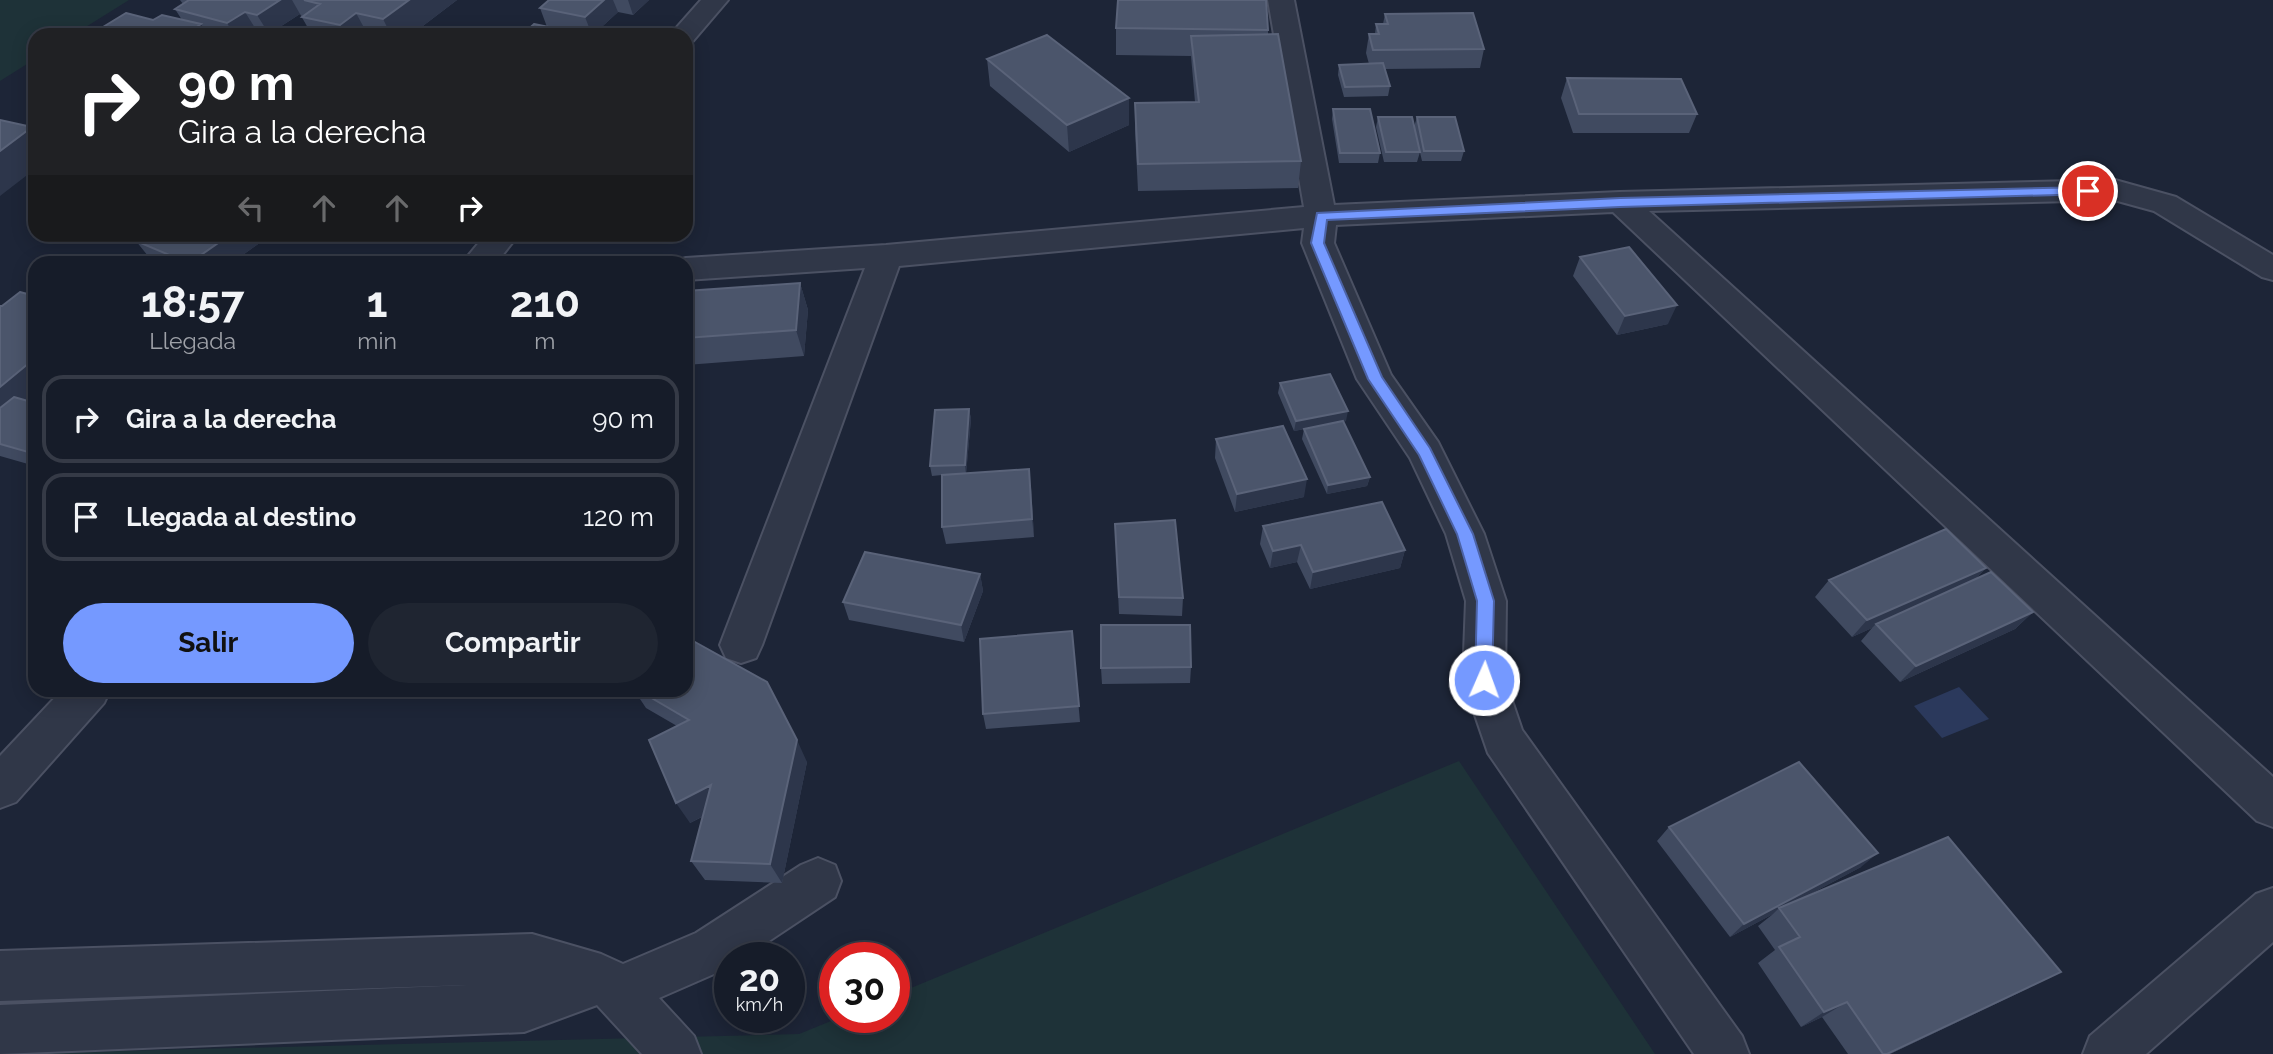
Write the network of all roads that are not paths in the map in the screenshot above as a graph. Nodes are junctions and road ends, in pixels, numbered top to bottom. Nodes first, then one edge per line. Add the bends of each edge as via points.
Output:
1 (715, 0) edge
2 (1281, 0) edge
3 (689, 28) edge
4 (1620, 202) junction
5 (1321, 216) junction
6 (497, 242) edge
7 (484, 256) edge
8 (886, 256) junction
9 (693, 269) edge
10 (2273, 269) edge
11 (741, 645) dead end
12 (83, 697) edge
13 (0, 787) edge
14 (2273, 806) edge
15 (818, 881) dead end
16 (2273, 911) edge
17 (272, 967) junction
18 (0, 976) edge
19 (610, 985) junction
20 (248, 1019) junction
21 (0, 1030) edge
22 (676, 1054) edge
23 (1724, 1054) edge
24 (2108, 1054) edge

1 - 3 street
2 - 5 street
4 - 5 street
4 - 10 street via 2115,190 2165,204
4 - 14 street
5 - 8 street
5 - 23 street via 1318,243 1376,379 1425,452 1465,534 1486,601 1484,680 1503,739
6 - 7 street
8 - 9 street
8 - 11 street
12 - 13 street
15 - 19 street via 713,950
16 - 24 street
17 - 18 street
17 - 19 street via 532,958
17 - 20 street
19 - 20 street via 524,1007
19 - 22 street
20 - 21 street

